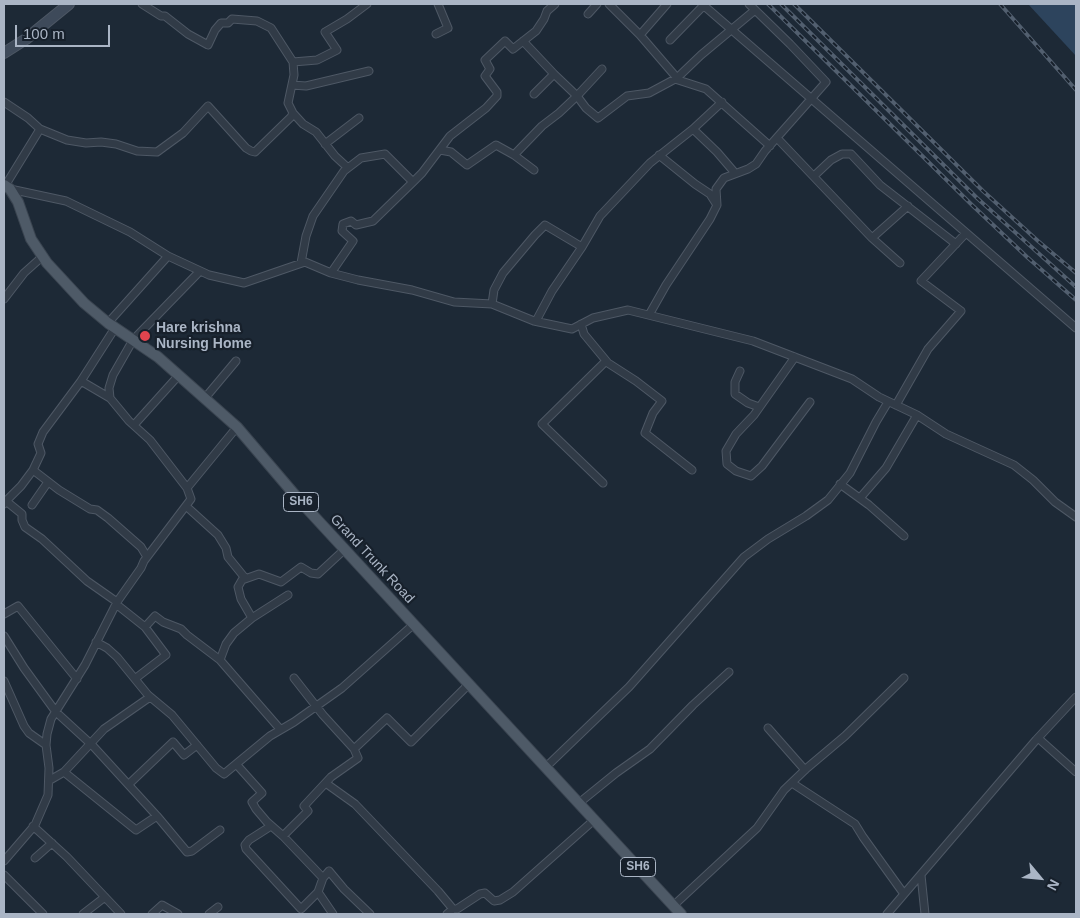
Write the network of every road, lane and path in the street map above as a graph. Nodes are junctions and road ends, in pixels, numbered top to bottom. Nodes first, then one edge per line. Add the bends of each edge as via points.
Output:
1 (69, 4) edge
2 (142, 4) edge
3 (367, 4) edge
4 (438, 4) edge
5 (555, 4) edge
6 (598, 4) edge
7 (609, 4) edge
8 (667, 4) edge
9 (703, 4) edge
10 (749, 4) edge
11 (755, 10) junction
12 (588, 14) dead end
13 (731, 29) junction
14 (436, 34) dead end
15 (640, 35) junction
16 (670, 40) dead end
17 (523, 41) junction
18 (4, 53) edge
19 (293, 62) junction
20 (602, 69) dead end
21 (369, 71) dead end
22 (554, 74) junction
23 (676, 79) junction
24 (292, 86) junction
25 (534, 94) dead end
26 (577, 96) junction
27 (811, 98) junction
28 (4, 102) edge
29 (722, 102) junction
30 (293, 113) junction
31 (359, 118) dead end
32 (40, 129) junction
33 (693, 129) junction
34 (777, 138) junction
35 (325, 144) junction
36 (770, 146) junction
37 (440, 150) junction
38 (659, 154) junction
39 (514, 155) junction
40 (348, 168) junction
41 (534, 170) dead end
42 (735, 173) junction
43 (814, 176) junction
44 (413, 182) junction
45 (6, 187) edge
46 (718, 205) junction
47 (908, 206) junction
48 (966, 233) junction
49 (872, 238) junction
50 (956, 244) junction
51 (582, 248) junction
52 (42, 256) junction
53 (168, 256) junction
54 (900, 263) dead end
55 (301, 264) junction
56 (200, 271) junction
57 (332, 273) junction
58 (4, 299) edge
59 (492, 304) junction
60 (648, 315) junction
61 (536, 321) junction
62 (581, 324) junction
63 (111, 325) junction
64 (1076, 328) edge
65 (133, 340) junction
66 (795, 357) junction
67 (236, 361) dead end
68 (606, 361) junction
69 (740, 371) dead end
70 (179, 375) junction
71 (81, 381) junction
72 (110, 398) junction
73 (205, 398) junction
74 (810, 402) dead end
75 (888, 402) junction
76 (896, 405) junction
77 (759, 407) junction
78 (917, 416) junction
79 (134, 425) junction
80 (237, 427) junction
81 (33, 470) junction
82 (692, 470) dead end
83 (48, 482) junction
84 (603, 483) dead end
85 (840, 484) junction
86 (187, 488) junction
87 (860, 498) junction
88 (4, 502) edge
89 (32, 504) dead end
90 (186, 506) junction
91 (1076, 517) edge
92 (904, 536) dead end
93 (345, 549) junction
94 (147, 557) junction
95 (245, 578) junction
96 (288, 594) dead end
97 (116, 603) junction
98 (4, 614) edge
99 (252, 618) junction
100 (414, 624) junction
101 (145, 627) junction
102 (4, 636) edge
103 (96, 642) junction
104 (220, 660) junction
105 (729, 672) dead end
106 (136, 678) junction
107 (294, 678) dead end
108 (904, 678) dead end
109 (77, 680) junction
110 (4, 681) edge
111 (469, 684) junction
112 (150, 697) junction
113 (1076, 697) edge
114 (316, 706) junction
115 (56, 712) junction
116 (768, 728) dead end
117 (280, 729) junction
118 (1038, 738) junction
119 (90, 744) junction
120 (46, 745) junction
121 (196, 745) junction
122 (354, 749) junction
123 (237, 764) junction
124 (546, 767) junction
125 (805, 770) junction
126 (64, 772) junction
127 (1076, 772) edge
128 (50, 780) junction
129 (792, 783) junction
130 (129, 784) junction
131 (327, 784) junction
132 (579, 803) junction
133 (157, 816) junction
134 (594, 820) junction
135 (33, 826) junction
136 (271, 826) junction
137 (220, 830) dead end
138 (283, 836) junction
139 (52, 843) junction
140 (35, 858) dead end
141 (4, 861) edge
142 (4, 875) edge
143 (921, 875) junction
144 (323, 878) junction
145 (318, 892) junction
146 (904, 894) junction
147 (105, 897) junction
148 (673, 906) junction
149 (218, 907) dead end
150 (452, 909) junction
151 (43, 914) edge
152 (83, 914) edge
153 (121, 914) edge
154 (152, 914) edge
155 (178, 914) edge
156 (209, 914) edge
157 (333, 914) edge
158 (370, 914) edge
159 (446, 914) edge
160 (681, 914) edge
161 (887, 914) edge
162 (926, 914) edge

1 - 18 main road
2 - 19 street via 208,45 221,23 232,19 257,21 271,28
3 - 19 street via 325,32 337,50 318,60
4 - 14 street via 448,28
5 - 17 street via 536,31
6 - 12 street
7 - 15 street
8 - 15 street
9 - 13 street
9 - 16 street
10 - 11 street
11 - 13 street
11 - 27 street via 826,82
13 - 23 street
13 - 27 street
15 - 23 street
17 - 22 street
17 - 37 street via 513,49 505,42 485,60 490,69 485,76 497,96 450,136
19 - 24 street
20 - 26 street
21 - 24 street via 306,86
22 - 25 street
22 - 26 street
23 - 26 street via 649,93 627,96 598,118
23 - 29 street via 706,89
24 - 30 street via 288,104
26 - 39 street via 537,130
27 - 34 street
27 - 48 street
28 - 32 street
29 - 33 street
29 - 36 street
30 - 32 street via 255,152 246,148 208,106 183,133 157,152 137,151 101,142 67,140
30 - 35 street
31 - 35 street
32 - 45 street
33 - 38 street
33 - 42 street
34 - 36 street
34 - 43 street
35 - 40 street
36 - 42 street via 756,164
37 - 39 street via 451,152 466,165 496,144
37 - 44 street
38 - 46 street via 710,194
38 - 51 street via 600,216
39 - 41 street
40 - 44 street via 361,158 385,154
40 - 55 street via 313,216
42 - 46 street via 724,178 716,188
43 - 47 street via 831,160 842,154 851,154 880,185
43 - 49 street
44 - 57 street via 373,221 343,224 342,231 353,241
45 - 52 main road, Grand Trunk Road / SH6 via 18,202 31,239
45 - 53 street via 66,201 130,232
46 - 60 street
47 - 49 street
47 - 50 street
48 - 50 street
48 - 64 street
49 - 54 street
50 - 76 street via 921,281 960,310 928,349
51 - 59 street via 545,225 504,273 494,290
51 - 61 street via 555,285
52 - 58 street
52 - 63 main road, Grand Trunk Road / SH6 via 84,303
53 - 56 street
53 - 63 street
55 - 56 street via 244,283
55 - 57 street via 305,262
56 - 65 street
57 - 59 street via 454,302
59 - 61 street
60 - 62 street via 628,310
60 - 66 street via 753,341
61 - 62 street via 572,329
62 - 68 street via 584,334
63 - 65 main road, Grand Trunk Road / SH6
63 - 71 street
65 - 70 main road, Grand Trunk Road / SH6
65 - 72 street via 113,375
66 - 75 street via 852,379
66 - 77 street
67 - 73 street
68 - 82 street via 662,401 645,433
68 - 84 street via 542,424
69 - 77 street via 735,382 735,394
70 - 73 main road, Grand Trunk Road / SH6
70 - 79 street
71 - 72 street
71 - 81 street via 43,432 38,444 41,453
72 - 79 street
73 - 80 main road, Grand Trunk Road / SH6
74 - 77 street via 751,476 736,471 728,464 726,451
75 - 76 street
75 - 85 street via 850,473
76 - 78 street
78 - 87 street via 886,468
78 - 91 street via 946,434 1014,465
79 - 86 street via 150,440
80 - 86 street
80 - 93 main road, Grand Trunk Road / SH6
81 - 83 street
81 - 88 street
83 - 89 street
83 - 94 street via 108,518 141,547
85 - 87 street
85 - 124 street via 821,506 744,556 629,687
86 - 90 street via 191,499
87 - 92 street
88 - 97 street via 22,514 25,527
90 - 94 street
90 - 95 street via 218,535 228,558
93 - 95 street via 318,574 302,567 281,582 259,574
93 - 100 main road, Grand Trunk Road / SH6
94 - 97 street
95 - 99 street via 238,587
96 - 99 street
97 - 101 street
97 - 103 street
98 - 109 street via 18,606
99 - 104 street via 234,633
100 - 111 main road, Grand Trunk Road / SH6
100 - 114 street via 342,688
101 - 104 street via 155,616 181,629
101 - 106 street via 166,655
102 - 115 street
103 - 106 street via 107,648
103 - 109 street
104 - 117 street
105 - 132 street via 650,749
106 - 112 street
107 - 114 street
108 - 125 street
109 - 115 street
110 - 120 street via 28,733
111 - 122 street via 411,742 386,718
111 - 124 main road, Grand Trunk Road / SH6
112 - 119 street via 104,729
112 - 121 street via 172,715
113 - 118 street
114 - 117 street
114 - 122 street
115 - 119 street
115 - 120 street
116 - 125 street
117 - 123 street
118 - 127 street
118 - 143 street
119 - 126 street
119 - 130 street
120 - 128 street
121 - 123 street via 224,774
121 - 130 street via 184,755 173,742
122 - 131 street via 358,758
123 - 136 street via 262,793 252,802
124 - 132 main road, Grand Trunk Road / SH6
125 - 129 street
126 - 128 street
126 - 133 street via 136,830
128 - 135 street via 48,795
129 - 146 street via 855,824
129 - 148 street via 756,828
130 - 133 street
131 - 138 street via 304,806 308,811
131 - 150 street via 368,816
132 - 134 main road, Grand Trunk Road / SH6
133 - 137 street via 188,852
134 - 148 main road, Grand Trunk Road / SH6
134 - 150 street via 513,892 494,901 485,893 480,894
135 - 139 street
135 - 141 street
136 - 138 street
136 - 145 street via 249,840 246,849 301,909
138 - 144 street
139 - 140 street
139 - 147 street
142 - 151 street
143 - 146 street
143 - 162 street
144 - 145 street
144 - 158 street via 329,872
145 - 157 street
146 - 161 street
147 - 152 street
147 - 153 street
148 - 160 main road, Grand Trunk Road / SH6
149 - 156 street
150 - 159 street
154 - 155 street via 162,905

